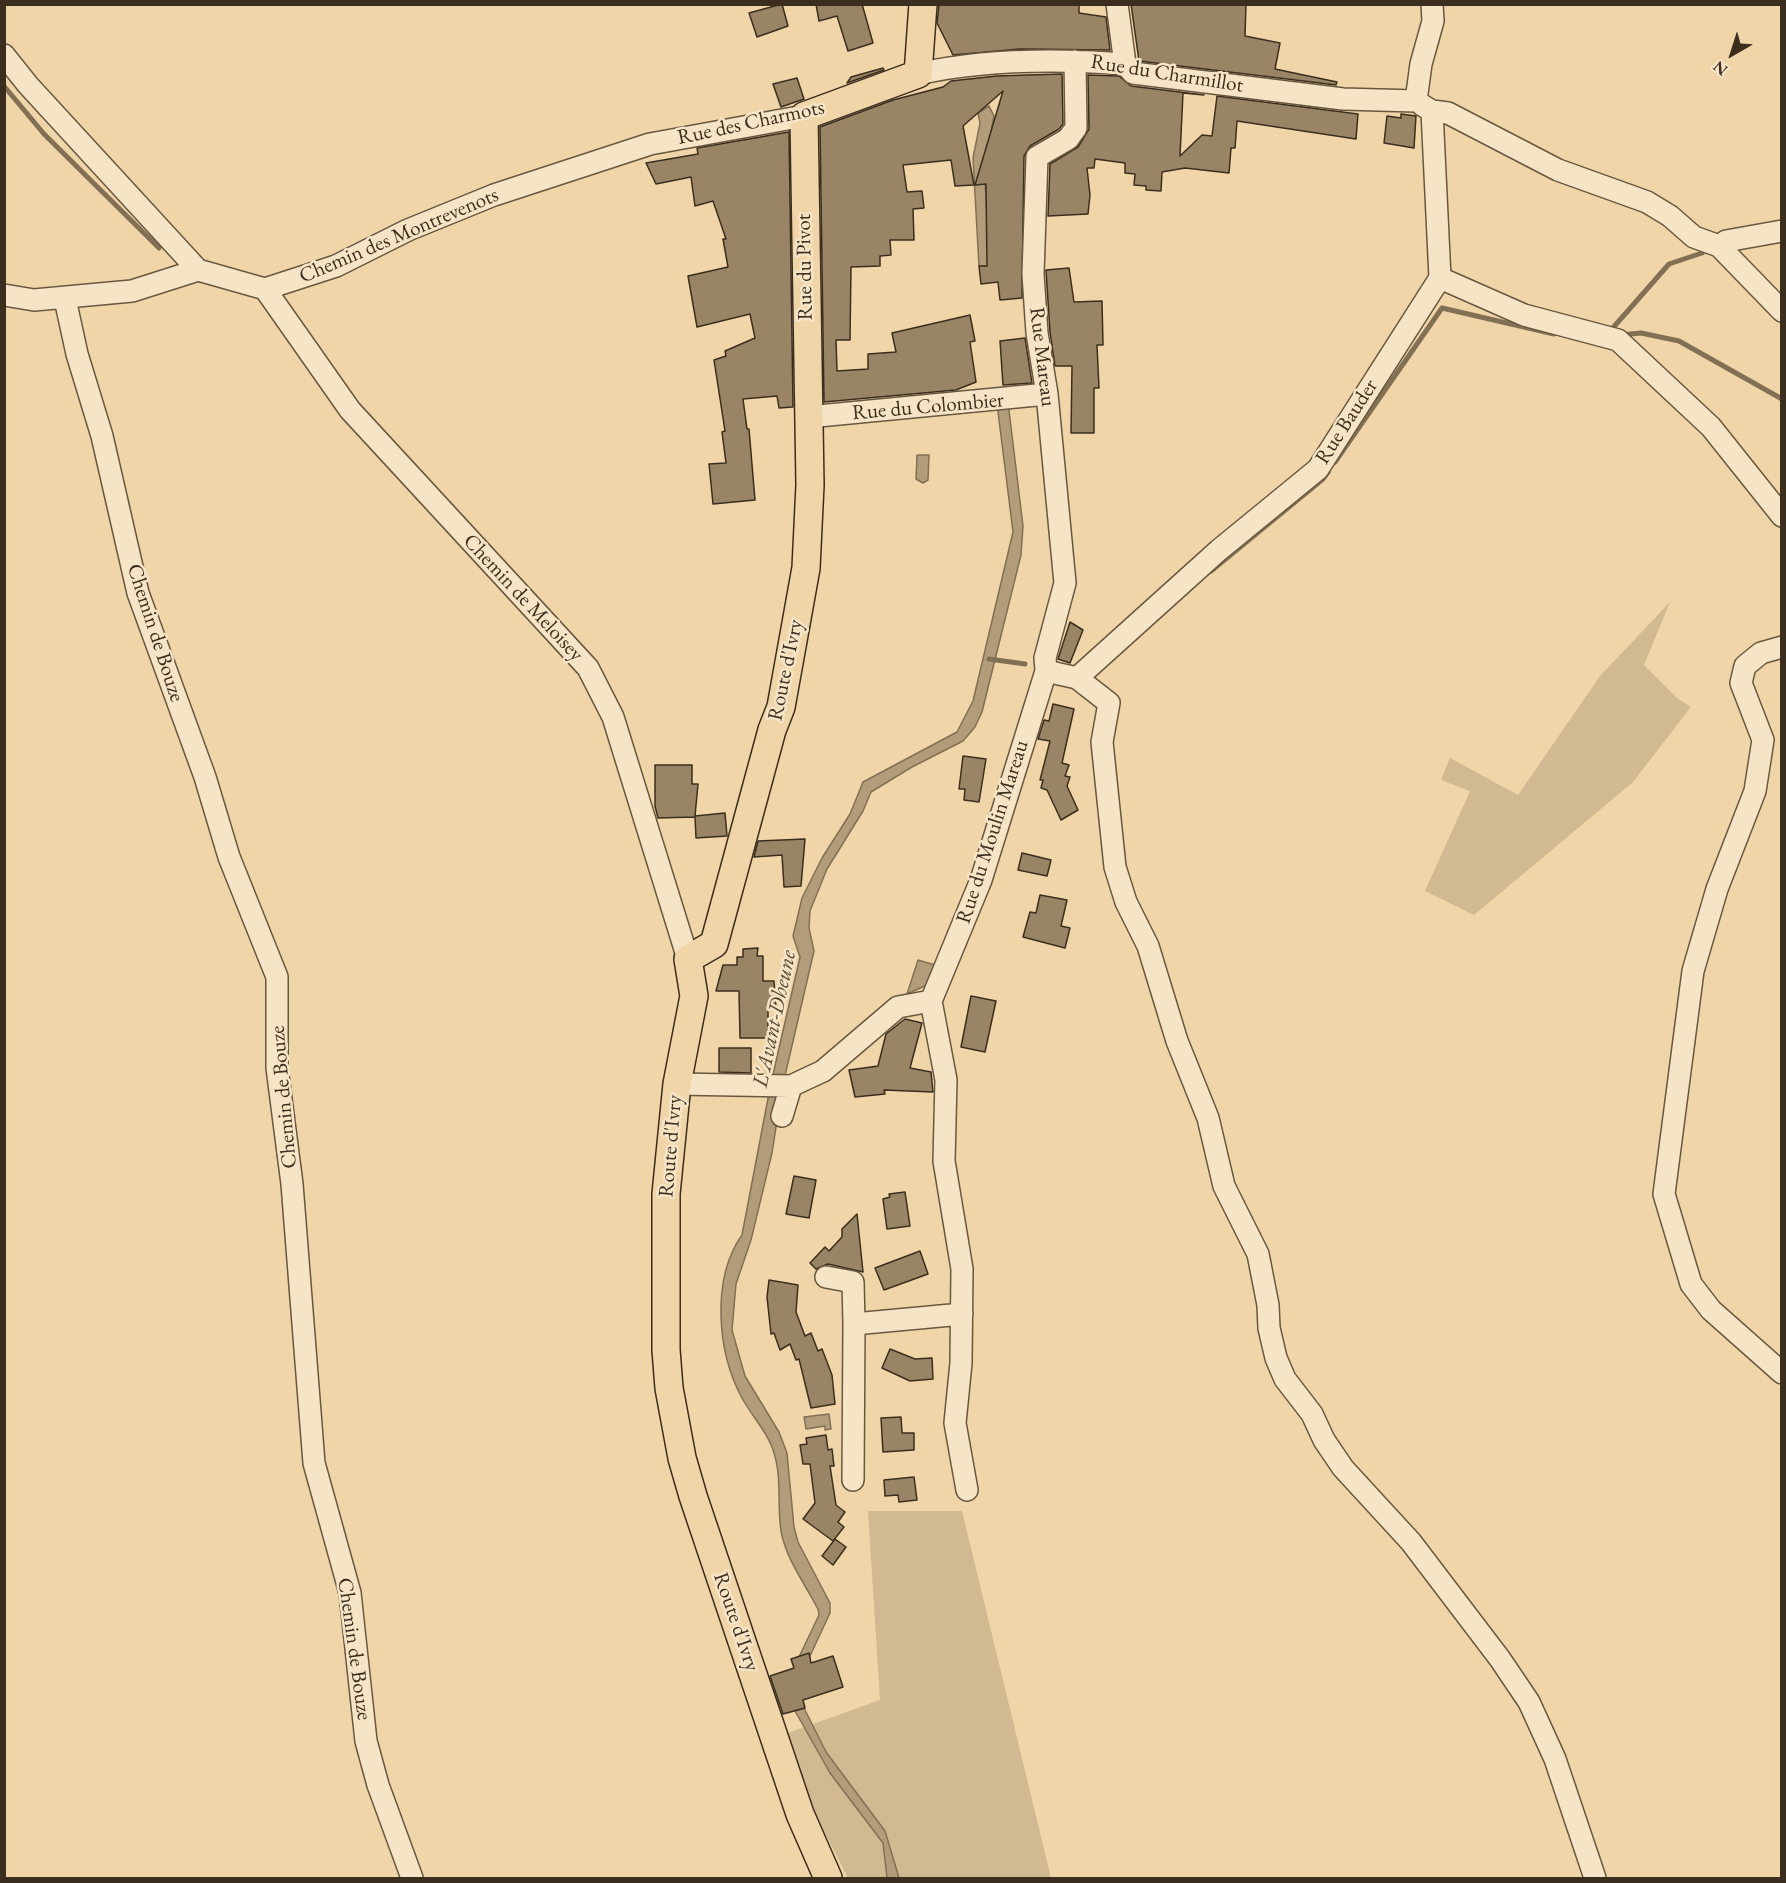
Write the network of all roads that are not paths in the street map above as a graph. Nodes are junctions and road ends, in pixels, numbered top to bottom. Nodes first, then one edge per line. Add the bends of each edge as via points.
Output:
1 (923, 4) edge
2 (1117, 4) edge
3 (1432, 4) edge
4 (4, 55) edge
5 (1075, 61) junction
6 (1125, 64) junction
7 (918, 74) junction
8 (1424, 106) junction
9 (804, 116) junction
10 (650, 144) joint
11 (1782, 231) edge
12 (1719, 246) junction
13 (198, 270) junction
14 (1440, 278) junction
15 (265, 289) junction
16 (4, 295) edge
17 (65, 299) junction
18 (1782, 311) edge
19 (1047, 394) junction
20 (808, 417) junction
21 (1782, 516) edge
22 (1782, 647) edge
23 (1046, 671) junction
24 (1077, 678) junction
25 (687, 959) junction
26 (931, 1001) junction
27 (677, 1084) junction
28 (781, 1087) junction
29 (782, 1116) dead end
30 (826, 1277) dead end
31 (962, 1314) junction
32 (854, 1324) junction
33 (1782, 1373) edge
34 (853, 1480) dead end
35 (967, 1490) dead end
36 (412, 1878) edge
37 (828, 1878) edge
38 (1595, 1878) edge

1 - 7 main road
2 - 6 street
3 - 8 street via 1433,21 1421,64
4 - 13 street
5 - 6 street, Rue du Charmillot
5 - 7 street, Rue du Charmillot via 949,67
5 - 19 street, Rue Mareau via 1076,128 1068,139 1037,157 1033,274
6 - 8 street, Rue du Charmillot via 1132,73
7 - 9 main road, Rue des Charmots
8 - 12 street, Rue du Charmillot via 1448,113 1558,170 1647,202 1694,237
8 - 14 street
9 - 10 street, Rue des Charmots
9 - 20 main road, Rue du Pivot
10 - 15 street, Chemin des Montrevenots via 494,195 408,230 336,266
11 - 12 street via 1726,241
12 - 18 street
13 - 15 street
13 - 17 street via 132,291
14 - 21 street via 1524,315 1618,340 1711,427
14 - 24 street, Rue Bauder via 1318,470 1219,550
15 - 25 street, Chemin de Meloisey via 350,410 588,668 613,717
16 - 17 street via 34,300
17 - 36 street, Chemin de Bouze via 138,593 205,777 229,857 277,977 277,1068 291,1184 314,1463 350,1593 366,1741
19 - 20 street, Rue du Colombier
19 - 23 street, Rue Mareau via 1065,583 1045,658
20 - 25 main road, Route d'Ivry via 806,568 781,708 714,944
22 - 33 street via 1761,653 1745,666 1741,683 1763,740 1755,791 1718,889 1693,971 1664,1194 1691,1284 1711,1310
23 - 24 street
23 - 26 street, Rue du Moulin Mareau via 981,880
24 - 38 street via 1109,704 1102,742 1115,867 1126,902 1148,946 1177,1041 1208,1118 1224,1186 1258,1254 1269,1328 1285,1379 1312,1414 1343,1468 1411,1542 1529,1702 1555,1760
25 - 27 main road, Route d'Ivry via 694,996
26 - 28 street via 898,1006 824,1071
26 - 31 street via 946,1080 944,1161 962,1269
27 - 28 street
27 - 37 main road, Route d'Ivry via 664,1243 666,1350 682,1458 800,1814
28 - 29 street
30 - 32 street via 853,1282
31 - 32 street
31 - 35 street via 955,1423
32 - 34 street

